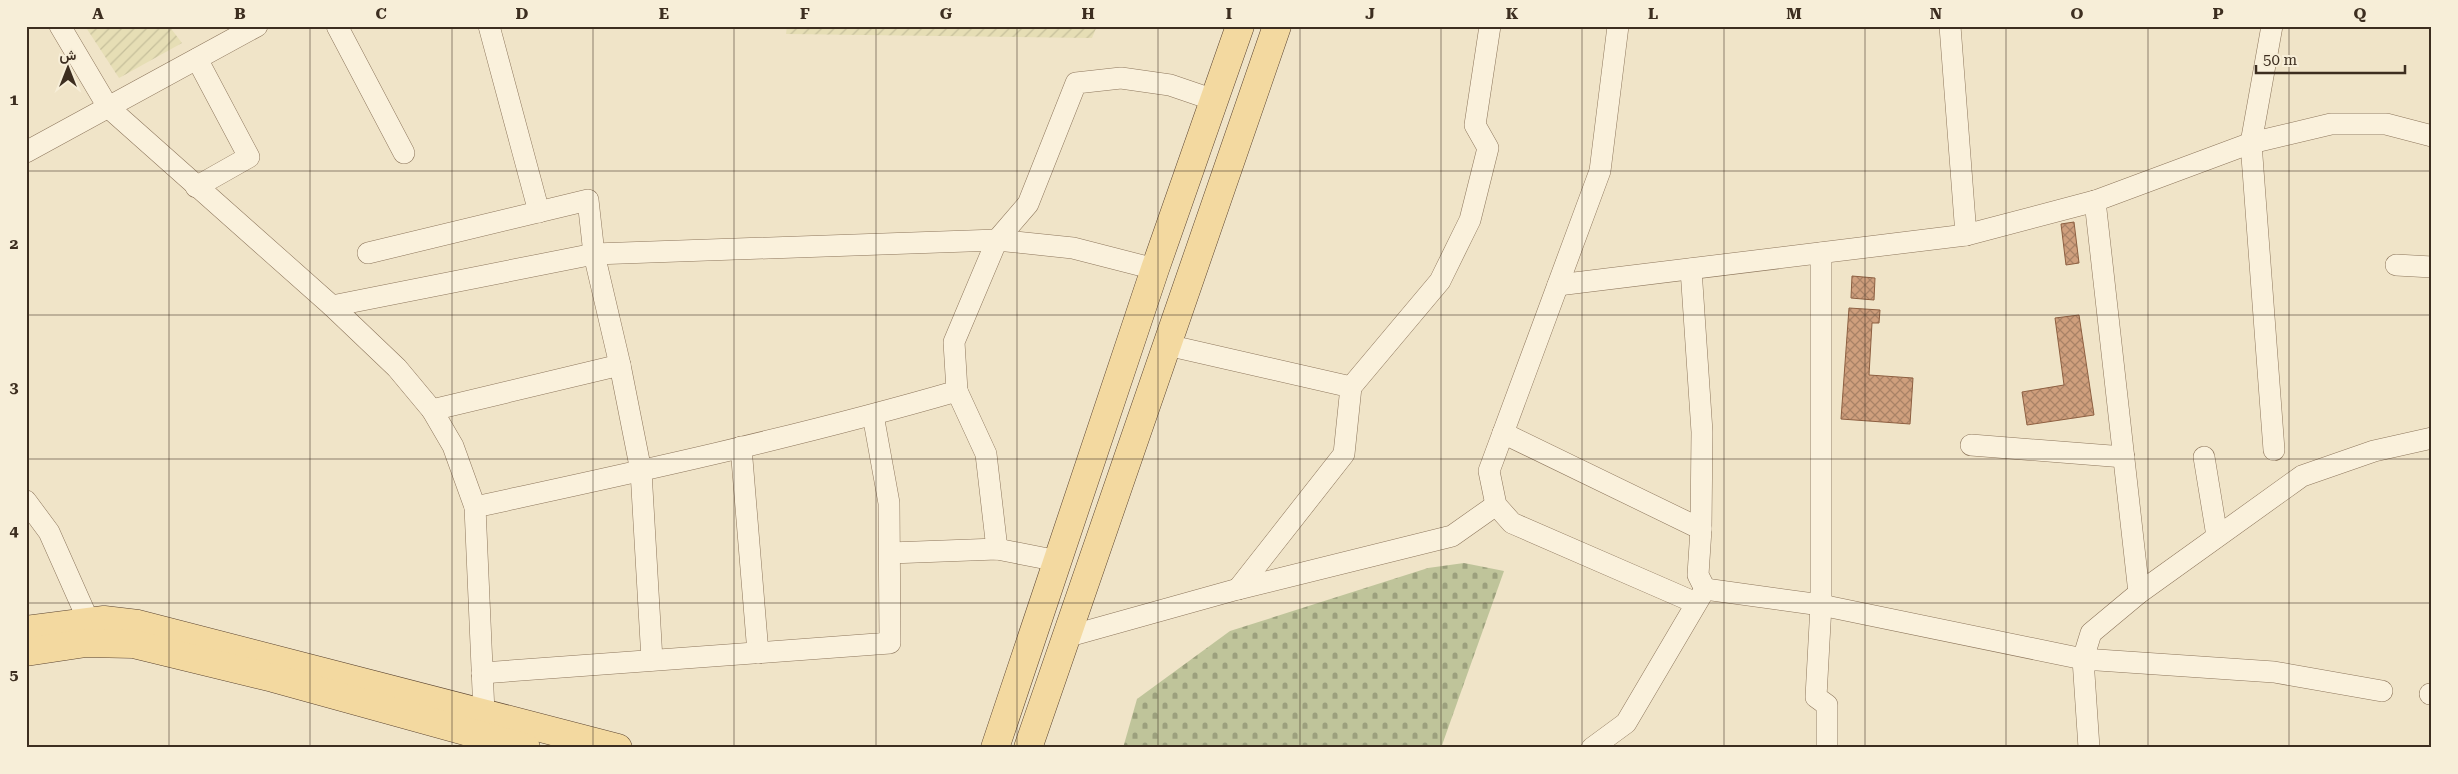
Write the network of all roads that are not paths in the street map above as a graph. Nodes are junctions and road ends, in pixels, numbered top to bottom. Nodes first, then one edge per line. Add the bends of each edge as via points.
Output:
1 (60, 26) edge
2 (257, 26) edge
3 (336, 26) edge
4 (489, 26) edge
5 (1240, 26) edge
6 (1278, 26) edge
7 (1490, 26) edge
8 (1618, 26) edge
9 (1950, 26) edge
10 (2272, 26) edge
11 (197, 59) junction
12 (1214, 100) junction
13 (108, 107) junction
14 (2432, 136) edge
15 (2251, 143) junction
16 (26, 152) edge
17 (404, 153) dead end
18 (196, 186) junction
19 (2095, 201) junction
20 (539, 212) junction
21 (1966, 234) junction
22 (997, 240) junction
23 (368, 253) dead end
24 (1821, 253) junction
25 (594, 254) junction
26 (2396, 265) dead end
27 (2432, 267) edge
28 (1155, 269) junction
29 (1691, 269) junction
30 (1558, 285) junction
31 (332, 306) junction
32 (1167, 345) junction
33 (620, 365) junction
34 (1351, 387) junction
35 (957, 391) junction
36 (432, 410) junction
37 (872, 415) junction
38 (1503, 433) junction
39 (2432, 438) edge
40 (1971, 445) dead end
41 (742, 447) junction
42 (2274, 450) dead end
43 (2124, 456) junction
44 (2204, 456) dead end
45 (641, 471) junction
46 (26, 501) edge
47 (1496, 505) junction
48 (475, 506) junction
49 (1701, 529) junction
50 (2217, 536) junction
51 (997, 549) junction
52 (890, 553) junction
53 (1058, 561) junction
54 (1238, 589) junction
55 (2139, 593) junction
56 (1701, 596) junction
57 (1821, 605) junction
58 (89, 622) junction
59 (26, 630) edge
60 (1066, 637) junction
61 (26, 652) edge
62 (758, 653) junction
63 (652, 660) junction
64 (2083, 660) junction
65 (482, 673) junction
66 (2382, 691) dead end
67 (484, 713) junction
68 (526, 748) edge
69 (618, 748) edge
70 (995, 748) edge
71 (1028, 748) edge
72 (1592, 748) edge
73 (1828, 748) edge
74 (2089, 748) edge

1 - 13 street
2 - 11 street
3 - 17 street
4 - 20 street
5 - 12 main road
6 - 32 main road
7 - 34 street via 1475,125 1488,148 1470,220 1440,281
8 - 30 street via 1600,171
9 - 21 street
10 - 15 street
11 - 13 street
11 - 18 street via 249,157
12 - 22 street via 1170,85 1121,78 1076,83 1028,204
12 - 28 main road
13 - 16 street
13 - 18 street
14 - 15 street via 2386,124 2331,124
15 - 19 street
15 - 42 street
18 - 31 street
19 - 21 street
19 - 43 street
20 - 23 street
20 - 25 street via 588,200
21 - 24 street
22 - 25 street
22 - 28 street via 1073,248
22 - 35 street via 954,342
24 - 29 street
24 - 57 street
25 - 31 street
25 - 33 street
26 - 27 street
28 - 53 main road
29 - 30 street
29 - 49 street via 1702,432
30 - 38 street
31 - 36 street via 397,368
32 - 34 street
32 - 60 main road
33 - 36 street
33 - 45 street
34 - 54 street via 1344,454
35 - 37 street
35 - 51 street via 986,454
36 - 48 street via 453,446
37 - 41 street
37 - 52 street via 889,503
38 - 47 street via 1489,471
38 - 49 street
39 - 50 street via 2374,451 2302,476
40 - 43 street
41 - 45 street
41 - 62 street
43 - 55 street
44 - 50 street
45 - 48 street
45 - 63 street
46 - 58 street via 49,532
47 - 54 street via 1452,536
47 - 56 street via 1512,523
48 - 65 street
49 - 56 street via 1698,575
50 - 55 street
51 - 52 street
51 - 53 street
52 - 62 street via 890,643
53 - 70 main road
54 - 60 street
55 - 64 street via 2091,634
56 - 57 street
56 - 72 street via 1626,723
57 - 64 street
57 - 73 street via 1816,697 1827,704
58 - 59 main road
58 - 67 main road via 104,620 138,624
60 - 71 main road
61 - 68 main road via 86,643 133,644 274,678
62 - 63 street
63 - 65 street
64 - 66 street via 2274,672
64 - 74 street
65 - 67 street
67 - 69 main road

